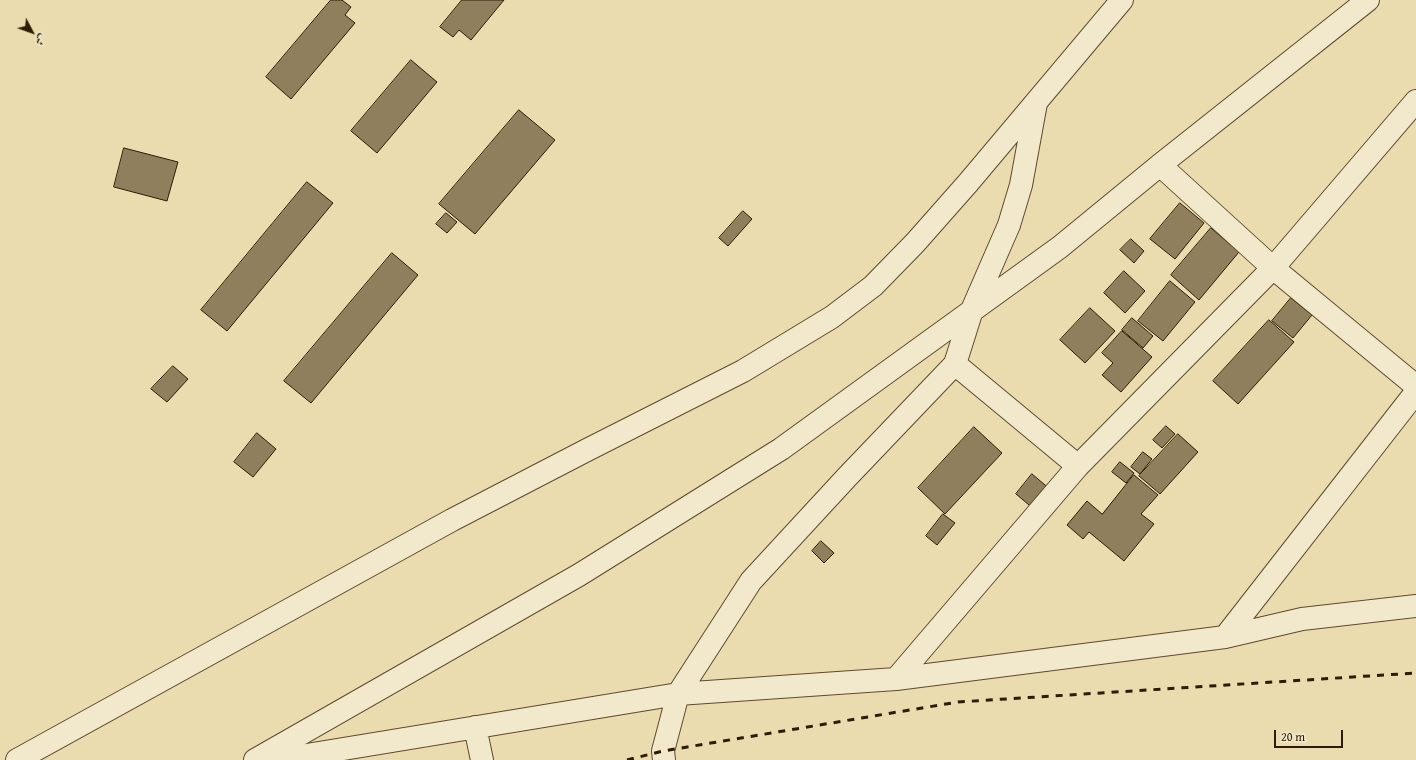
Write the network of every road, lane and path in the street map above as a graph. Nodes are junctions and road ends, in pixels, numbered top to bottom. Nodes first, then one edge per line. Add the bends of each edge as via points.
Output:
1 (1122, 0) edge
2 (1368, 0) edge
3 (1416, 101) edge
4 (1036, 102) junction
5 (1160, 165) junction
6 (1273, 268) junction
7 (972, 310) junction
8 (955, 364) junction
9 (1416, 386) edge
10 (1416, 392) edge
11 (1078, 466) junction
12 (1416, 606) edge
13 (1225, 637) junction
14 (896, 679) junction
15 (678, 694) junction
16 (476, 727) junction
17 (17, 760) edge
18 (255, 760) edge
19 (276, 760) edge
20 (482, 760) edge
21 (664, 760) edge

1 - 4 street
2 - 5 street
3 - 6 street
4 - 7 street via 1021,185 1009,225
4 - 17 street via 968,183 874,286 832,317 743,371 452,520
5 - 6 street
5 - 7 street via 1060,247
6 - 9 street
6 - 11 street
7 - 8 street
7 - 18 street via 780,448 586,571
8 - 11 street
8 - 15 street via 751,581
10 - 13 street
11 - 14 street
12 - 13 street via 1302,619
13 - 14 street
14 - 15 street
15 - 16 street
15 - 21 street via 663,751
16 - 19 street
16 - 20 street

